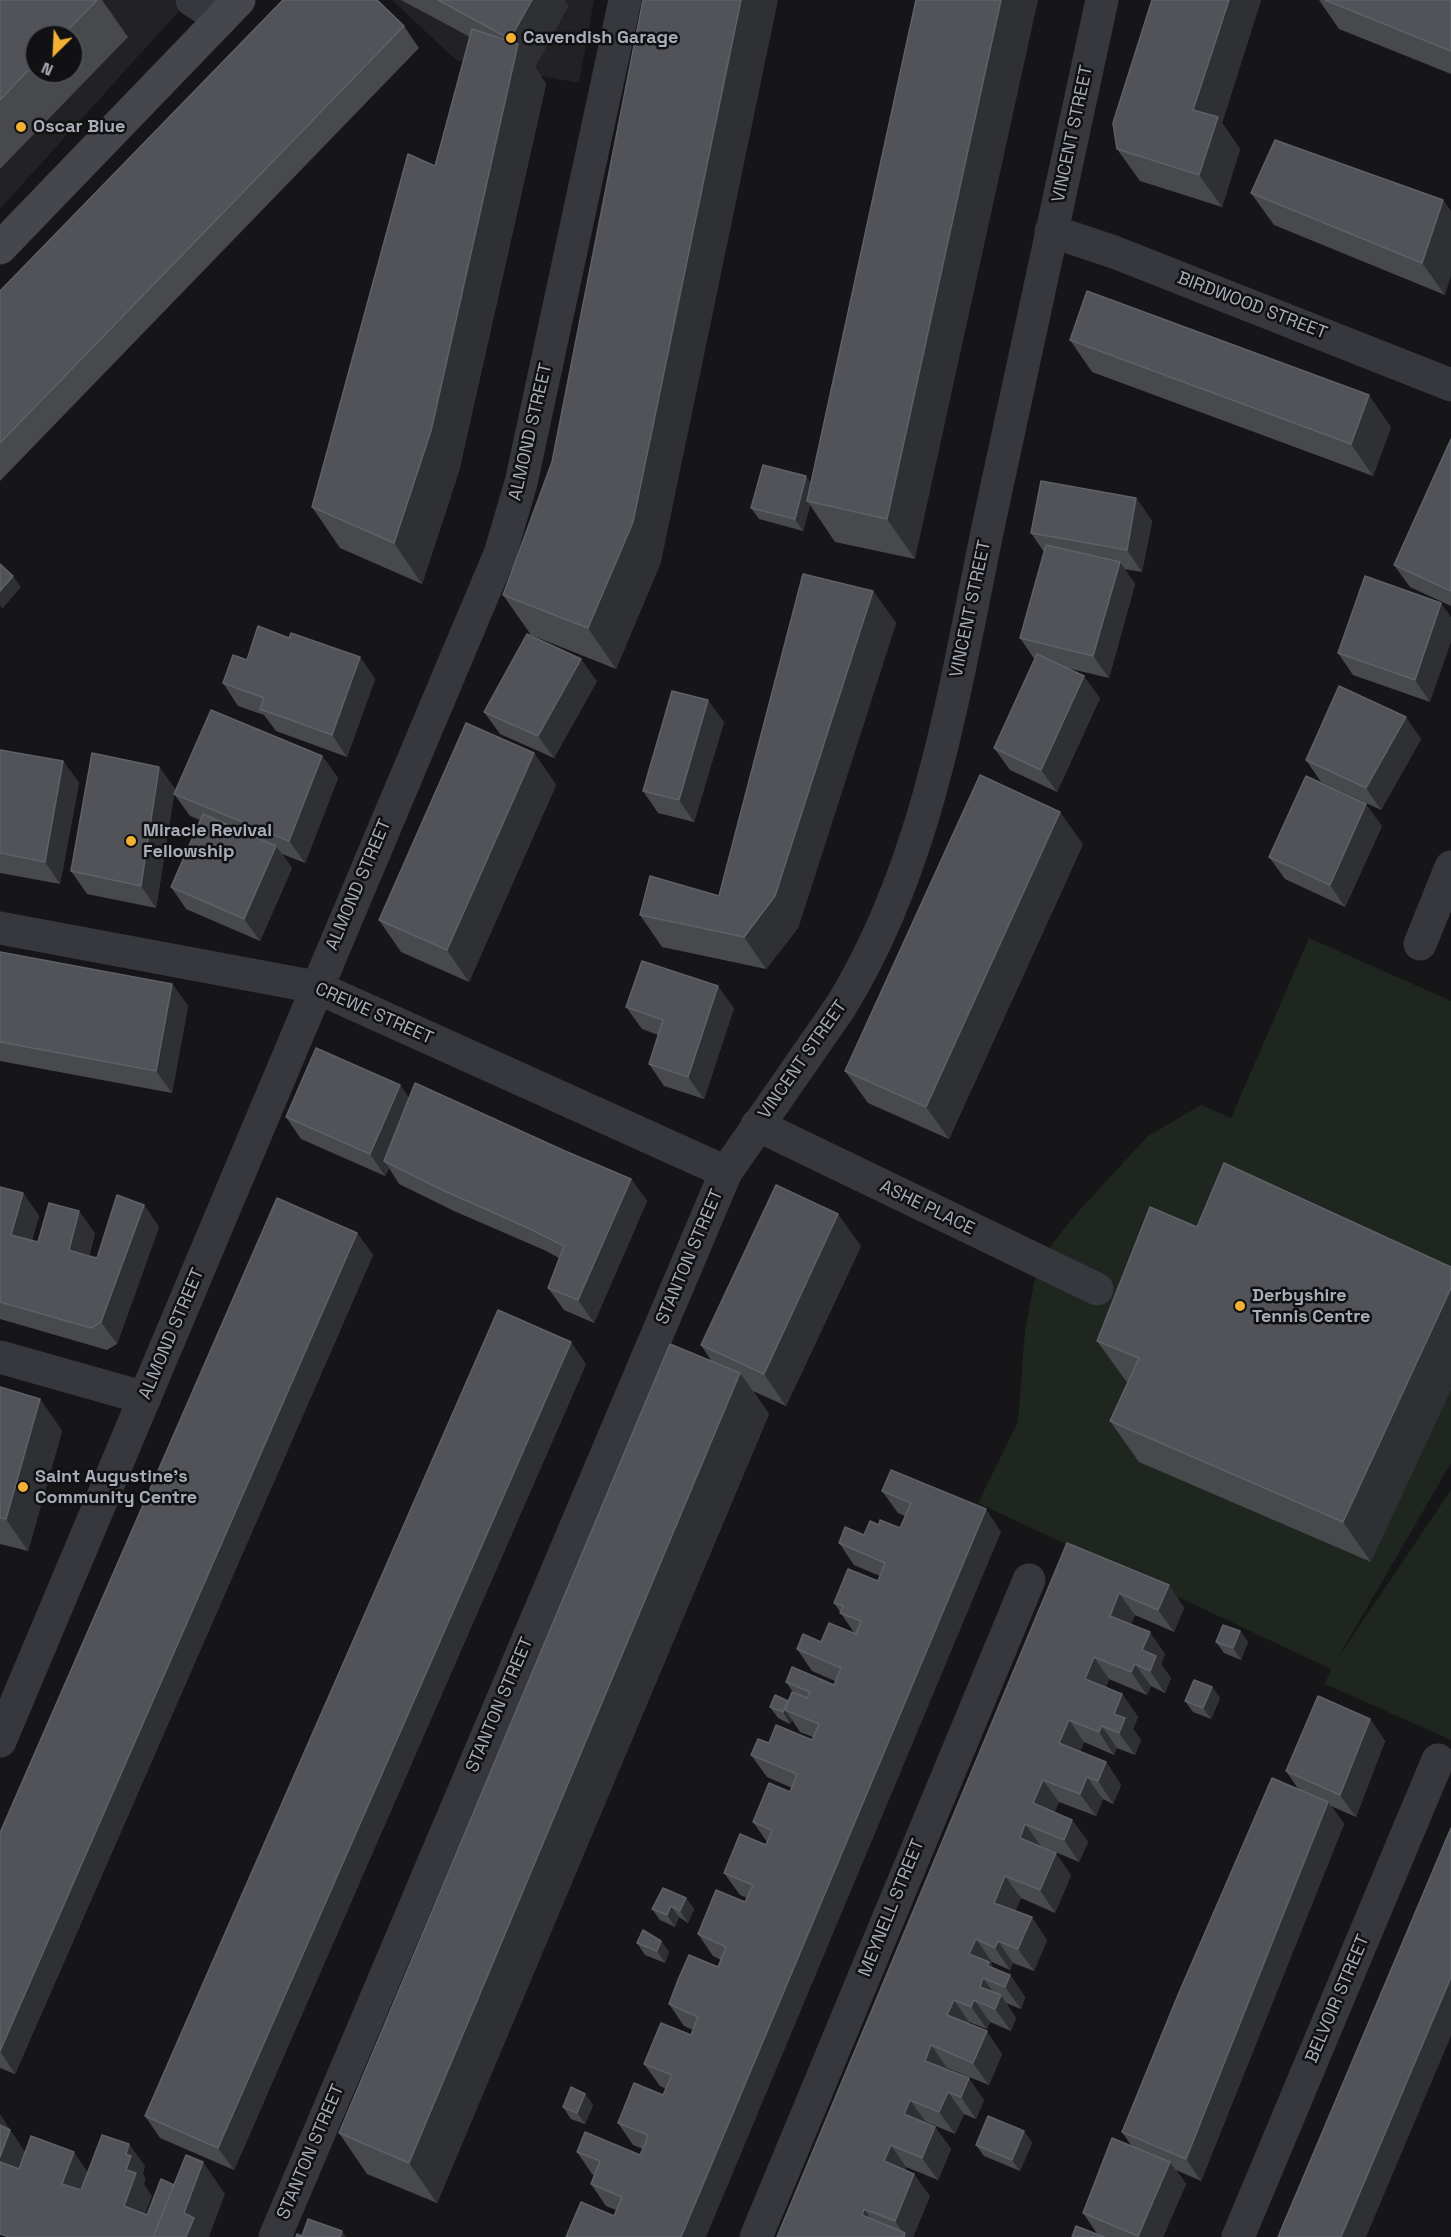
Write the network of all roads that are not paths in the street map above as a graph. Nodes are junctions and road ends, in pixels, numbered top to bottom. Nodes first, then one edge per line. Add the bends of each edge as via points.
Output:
1 (192, 0) edge
2 (625, 0) edge
3 (1102, 0) edge
4 (230, 10) edge
5 (1051, 231) junction
6 (0, 248) edge
7 (1451, 385) edge
8 (1451, 867) edge
9 (0, 928) edge
10 (1420, 944) dead end
11 (316, 987) junction
12 (757, 1125) junction
13 (726, 1172) junction
14 (1096, 1289) dead end
15 (0, 1357) edge
16 (145, 1398) junction
17 (1029, 1580) dead end
18 (0, 1741) edge
19 (1438, 1761) dead end
20 (275, 2237) edge
21 (756, 2237) edge
22 (1238, 2237) edge

1 - 4 street
2 - 11 street, ALMOND STREET via 521,483 500,554
3 - 5 street, VINCENT STREET
4 - 6 street
5 - 7 street, BIRDWOOD STREET via 1114,252
5 - 12 street, VINCENT STREET via 958,675 911,854 882,931 856,981
8 - 10 street
9 - 11 street, CREWE STREET
11 - 13 street, CREWE STREET
11 - 16 street, ALMOND STREET
12 - 13 street, VINCENT STREET
12 - 14 street, ASHE PLACE
13 - 20 street, STANTON STREET
15 - 16 street
16 - 18 street, ALMOND STREET
17 - 21 street, MEYNELL STREET
19 - 22 street, BELVOIR STREET

